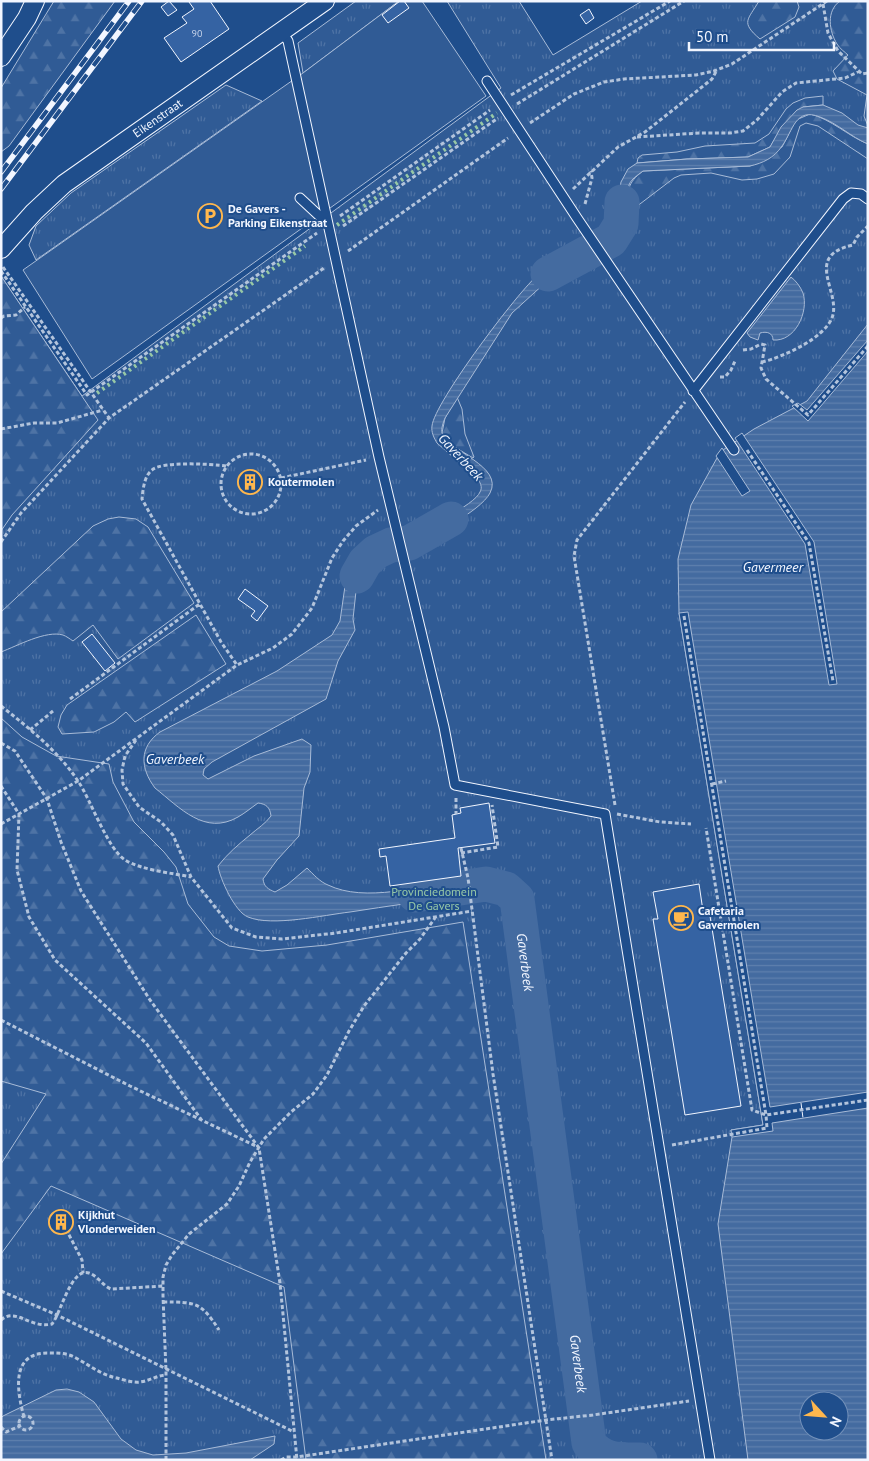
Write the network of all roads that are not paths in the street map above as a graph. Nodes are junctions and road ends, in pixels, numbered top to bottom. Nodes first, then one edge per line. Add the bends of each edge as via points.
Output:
1 (35, 1) edge
2 (325, 1) edge
3 (281, 31) junction
4 (1, 57) edge
5 (487, 81) dead end
6 (300, 198) dead end
7 (868, 199) edge
8 (328, 224) junction
9 (1, 249) edge
10 (693, 391) junction
11 (734, 450) dead end
12 (710, 1460) edge

1 - 4 street
2 - 3 street, Eikenstraat
3 - 8 lane via 288,41
3 - 9 street, Eikenstraat via 64,184
5 - 10 lane
6 - 8 lane
7 - 10 lane via 851,193 843,199
8 - 12 lane via 455,785 605,814
10 - 11 lane

